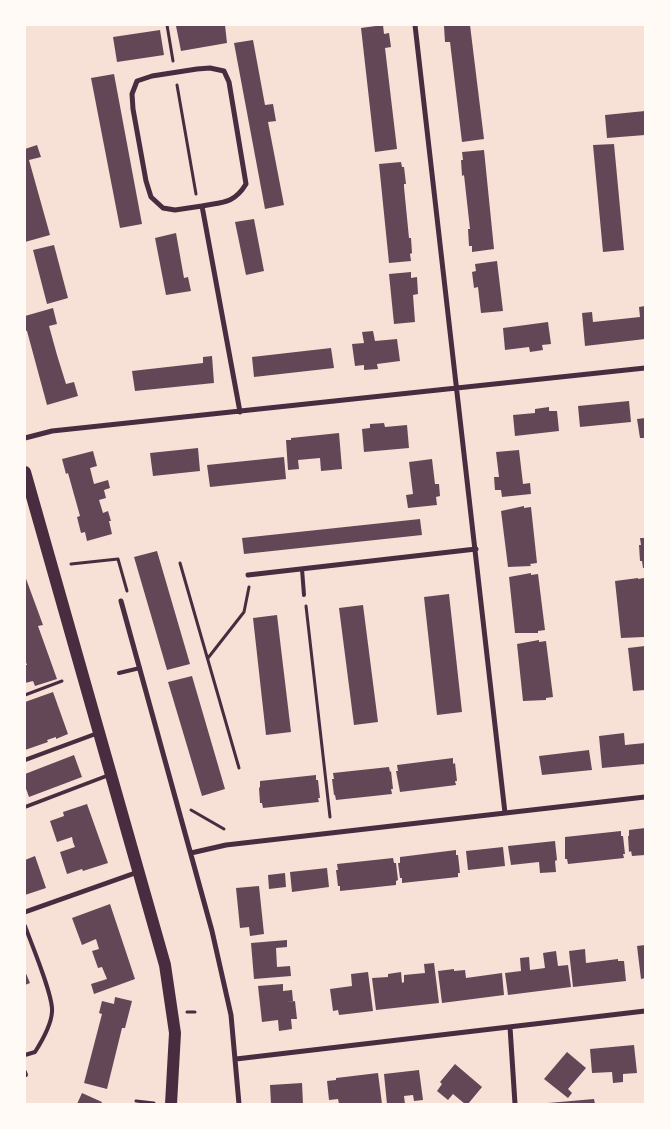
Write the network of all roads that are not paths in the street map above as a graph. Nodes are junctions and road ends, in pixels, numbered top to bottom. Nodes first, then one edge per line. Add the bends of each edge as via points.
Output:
1 (415, 25) edge
2 (202, 206) junction
3 (645, 368) edge
4 (456, 388) junction
5 (240, 412) junction
6 (25, 438) edge
7 (25, 472) edge
8 (476, 549) junction
9 (302, 569) junction
10 (248, 575) dead end
11 (304, 595) road end
12 (121, 601) dead end
13 (140, 668) junction
14 (119, 673) dead end
15 (99, 733) junction
16 (25, 760) edge
17 (111, 774) junction
18 (645, 796) edge
19 (25, 807) edge
20 (505, 813) junction
21 (191, 853) junction
22 (139, 872) junction
23 (25, 912) edge
24 (25, 926) edge
25 (645, 1011) edge
26 (510, 1027) junction
27 (25, 1055) edge
28 (236, 1059) junction
29 (171, 1104) edge
30 (239, 1104) edge
31 (515, 1104) edge

1 - 4 street
2 - 2 street via 230,201 240,195 246,184 229,82 224,72 210,68 137,81 132,94 151,198 163,208 175,210
2 - 5 street
3 - 4 street
4 - 5 street
4 - 8 street
5 - 6 street via 52,431
7 - 15 main road
8 - 9 street
8 - 20 street
9 - 10 street
9 - 11 lane
12 - 13 street
13 - 14 lane
13 - 21 street
15 - 16 lane
15 - 17 main road
17 - 19 lane
17 - 22 main road
18 - 20 street
20 - 21 street via 226,845
21 - 28 street via 231,1016
22 - 23 street
22 - 29 main road via 165,965 171,1000 175,1032
24 - 27 lane via 51,998 52,1012 35,1052
25 - 26 street
26 - 28 street
26 - 31 street
28 - 30 street

